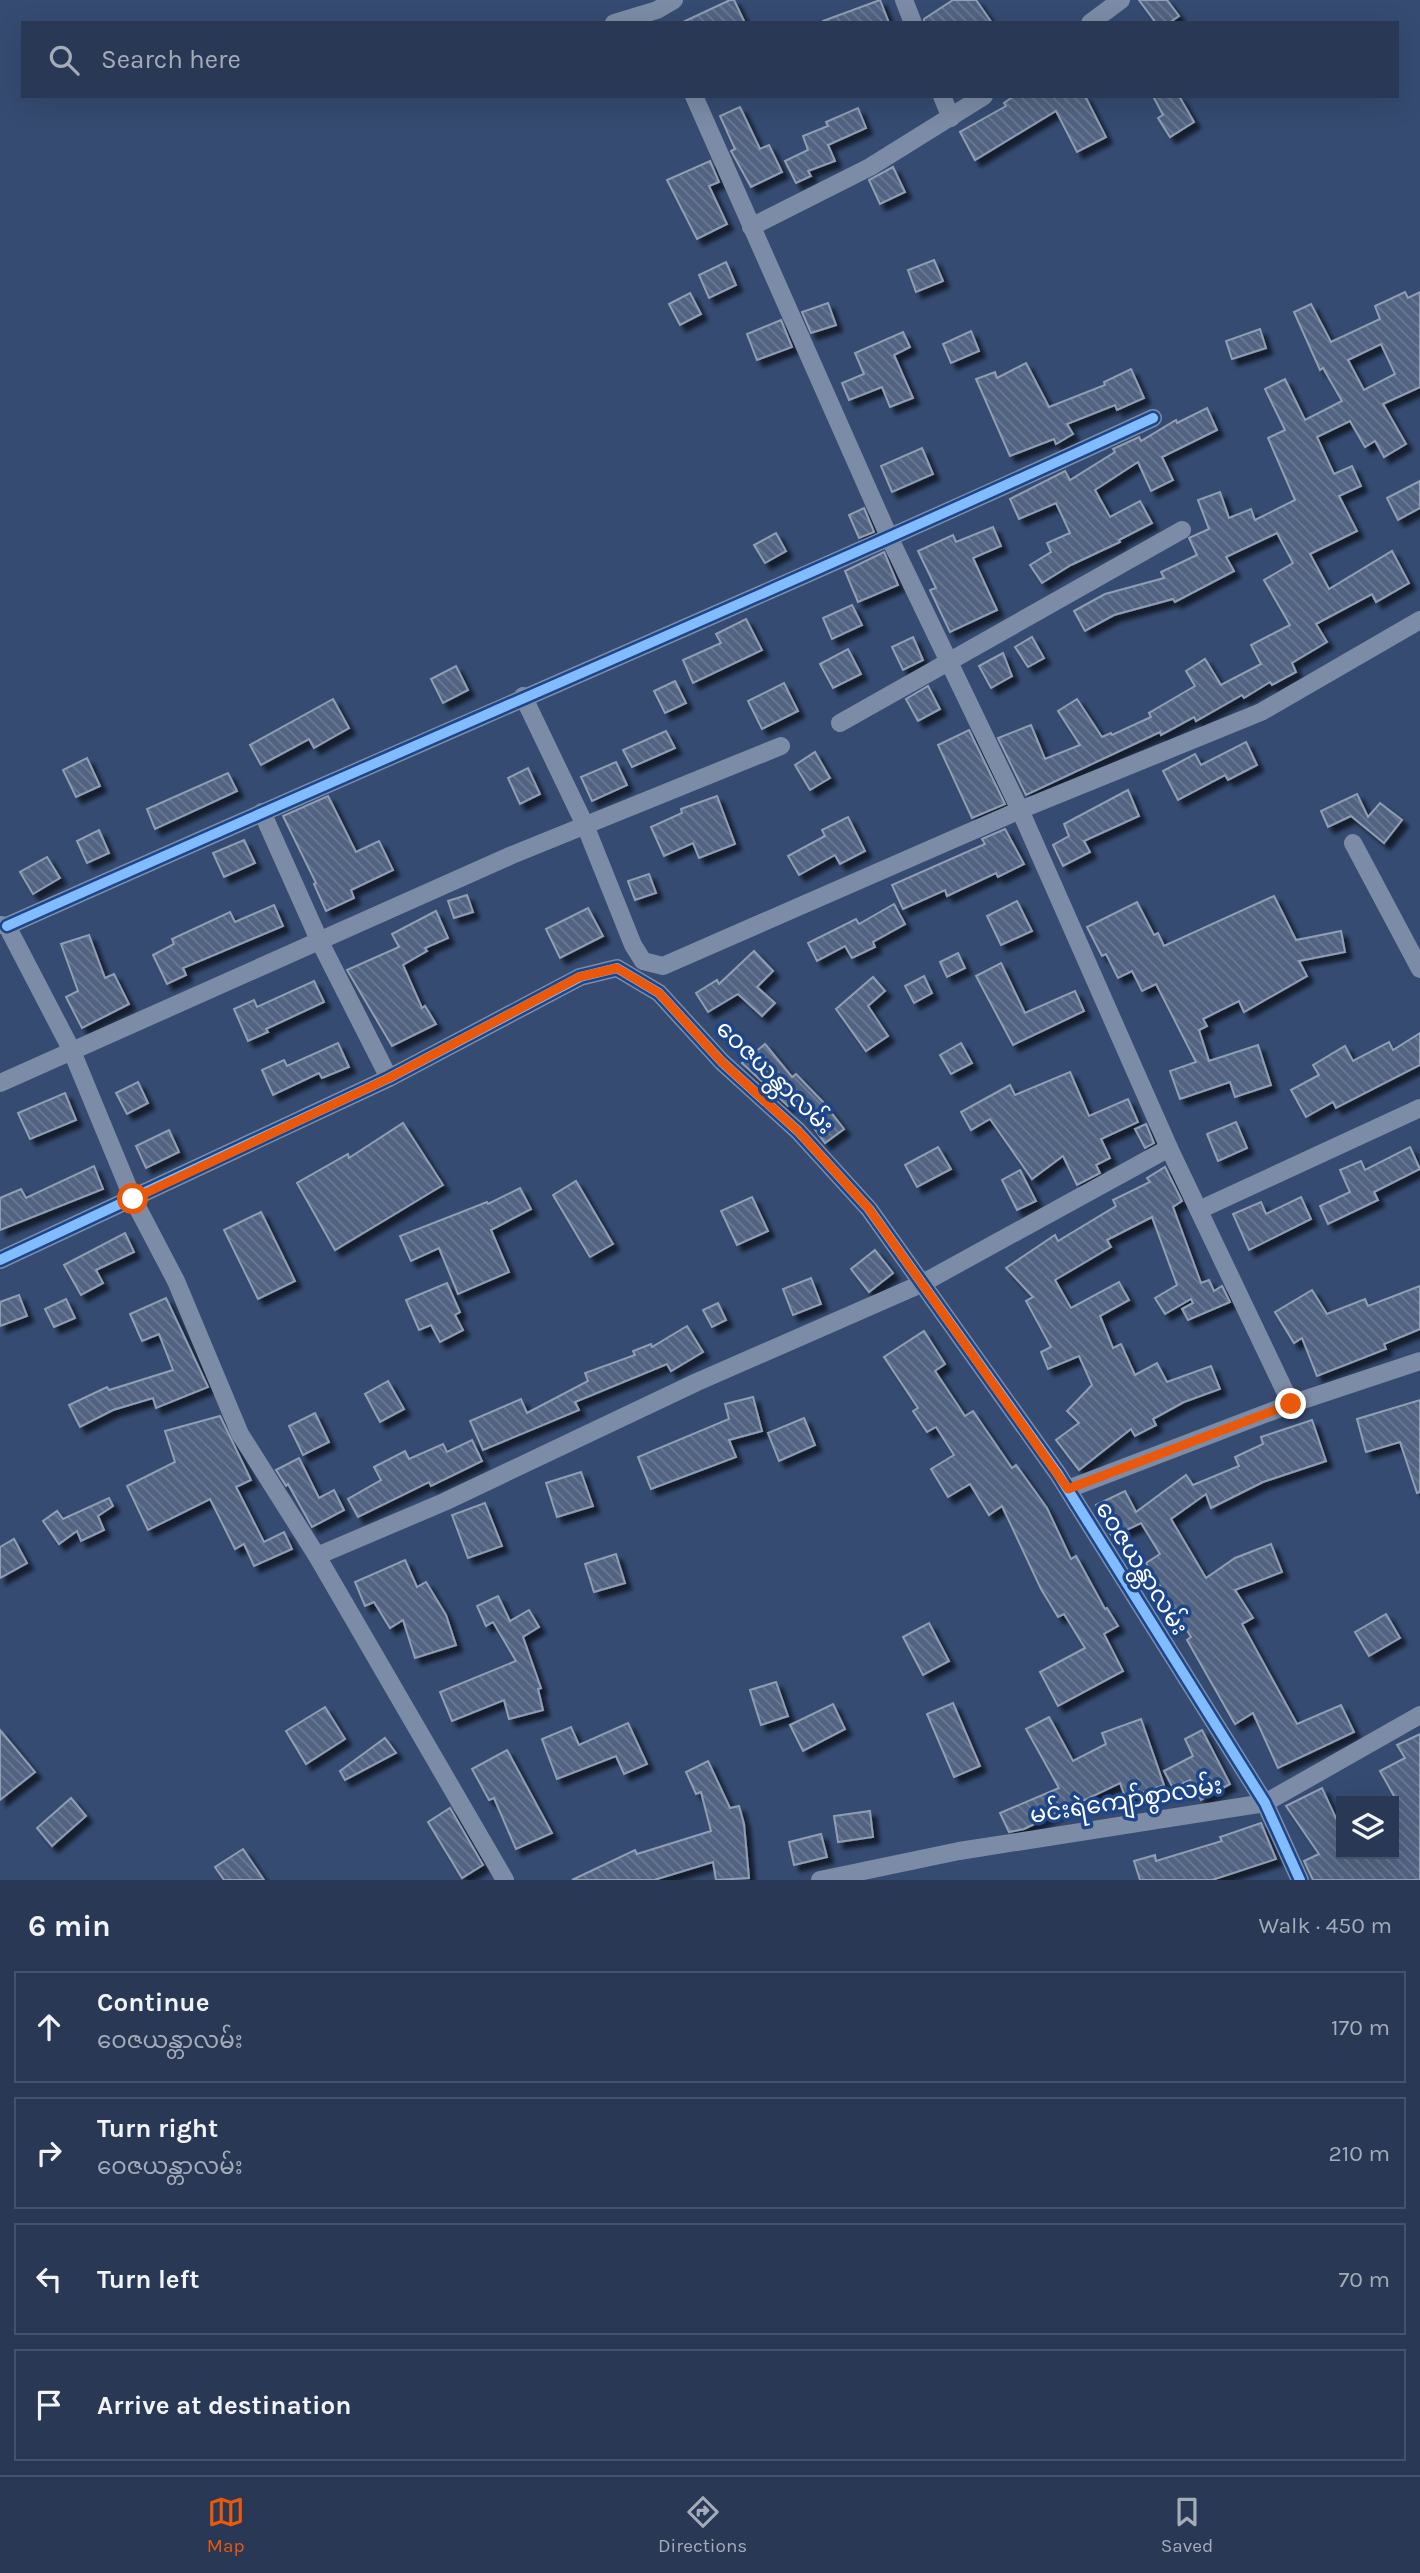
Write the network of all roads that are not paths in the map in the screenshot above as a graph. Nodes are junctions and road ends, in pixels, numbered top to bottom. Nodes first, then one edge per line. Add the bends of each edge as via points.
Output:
1 (674, 0) edge
2 (904, 0) edge
3 (1121, 0) edge
4 (659, 16) edge
5 (627, 21) edge
6 (912, 21) edge
7 (1093, 21) edge
8 (695, 98) edge
9 (943, 98) edge
10 (981, 98) edge
11 (951, 118) junction
12 (751, 227) junction
13 (1153, 418) dead end
14 (1182, 530) dead end
15 (890, 539) junction
16 (1420, 620) edge
17 (950, 660) junction
18 (523, 696) junction
19 (840, 723) dead end
20 (781, 746) dead end
21 (1020, 810) junction
22 (262, 812) junction
23 (585, 825) junction
24 (1353, 843) dead end
25 (4, 925) edge
26 (320, 942) junction
27 (1420, 969) edge
28 (71, 1049) junction
29 (389, 1078) junction
30 (0, 1083) edge
31 (1420, 1108) edge
32 (1170, 1148) junction
33 (133, 1199) junction
34 (1199, 1210) junction
35 (0, 1260) edge
36 (921, 1284) junction
37 (1420, 1361) edge
38 (1291, 1404) junction
39 (1068, 1489) junction
40 (317, 1556) junction
41 (1420, 1715) edge
42 (1265, 1803) junction
43 (505, 1880) edge
44 (820, 1880) edge
45 (1300, 1880) edge

1 - 4 street
2 - 6 street
3 - 7 street
4 - 5 street
8 - 12 street
9 - 11 street
10 - 11 street
11 - 12 street via 870,167
12 - 15 street
13 - 15 street
14 - 17 street
15 - 17 street
15 - 18 street
16 - 21 street via 1261,712
17 - 19 street
17 - 21 street
18 - 22 street
18 - 23 street
20 - 23 street
21 - 23 street via 663,966 643,961 633,945
21 - 32 street
22 - 25 street
22 - 26 street
23 - 26 street
24 - 27 street
25 - 28 street
26 - 28 street
26 - 29 street
28 - 30 street
28 - 33 street
29 - 33 street, ဝေဇယန္တာလမ်း
29 - 36 street, ဝေဇယန္တာလမ်း via 579,977 617,968 659,993 722,1062 798,1131 869,1209
31 - 34 street
32 - 34 street
32 - 36 street
33 - 35 street, ဝေဇယန္တာလမ်း
33 - 40 street via 176,1281 240,1434
34 - 38 street
36 - 39 street, ဝေဇယန္တာလမ်း
36 - 40 street
37 - 38 street
38 - 39 street
39 - 42 street, ဝေဇယန္တာလမ်း
40 - 43 street
41 - 42 street, မင်းရဲကျော်စွာလမ်း
42 - 44 street, မင်းရဲကျော်စွာလမ်း via 959,1851
42 - 45 street, ဝေဇယန္တာလမ်း

